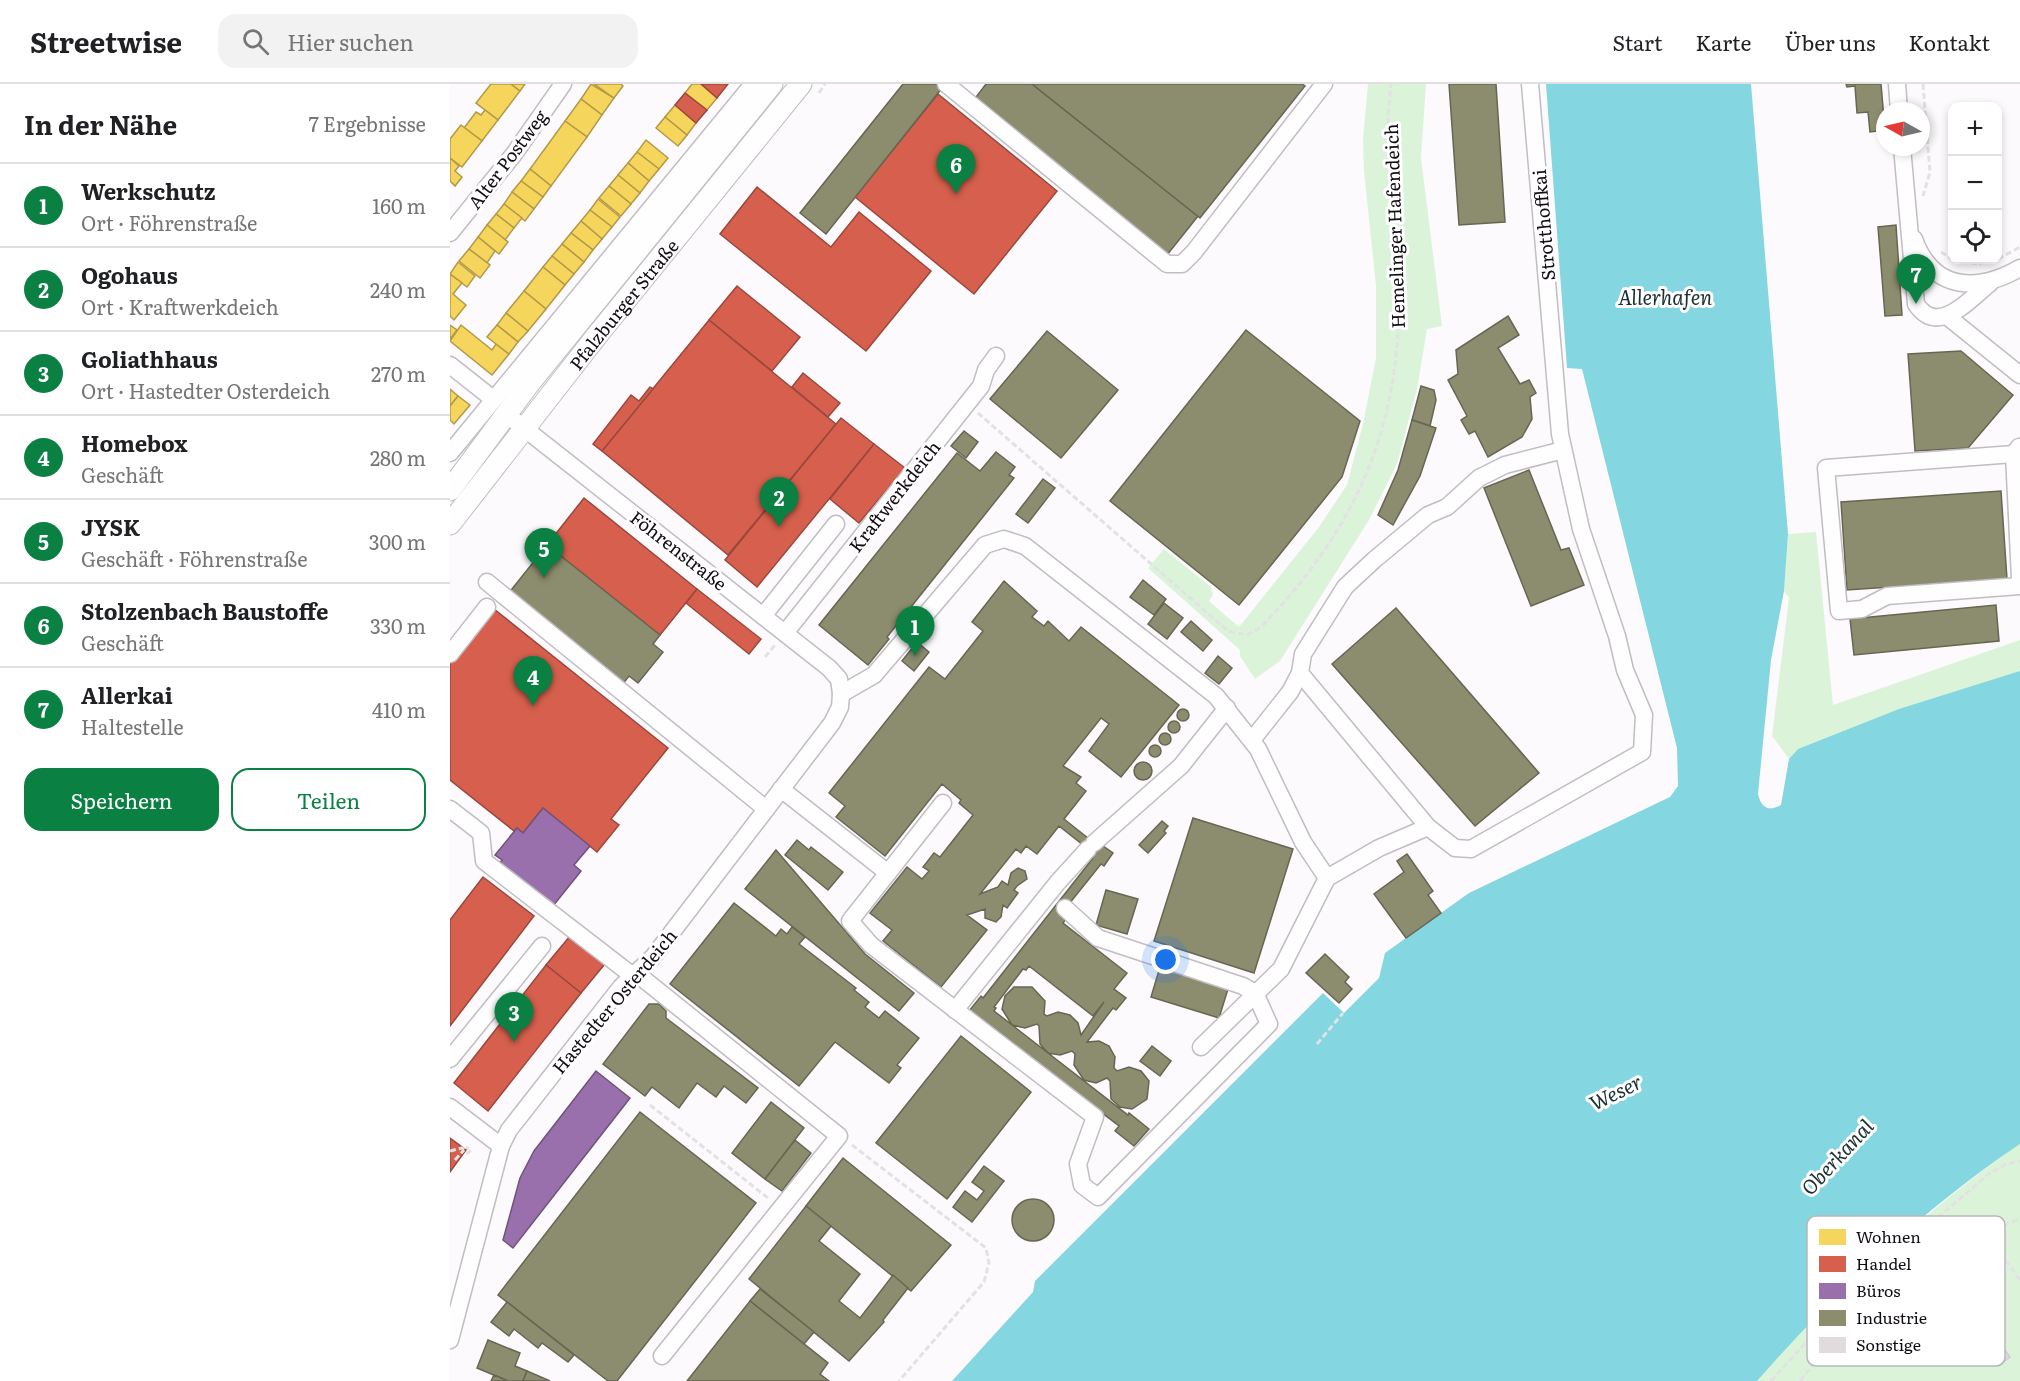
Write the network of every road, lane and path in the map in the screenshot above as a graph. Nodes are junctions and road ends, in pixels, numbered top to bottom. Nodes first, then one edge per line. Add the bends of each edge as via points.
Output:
1 (563, 84) edge
2 (753, 84) edge
3 (772, 84) edge
4 (801, 84) edge
5 (946, 84) edge
6 (1324, 84) edge
7 (1390, 84) edge
8 (1530, 84) edge
9 (1897, 84) edge
10 (1923, 84) edge
11 (1898, 102) edge
12 (1903, 156) edge
13 (1922, 198) dead end
14 (1909, 224) junction
15 (450, 233) edge
16 (2020, 247) edge
17 (1938, 250) dead end
18 (1948, 256) edge
19 (2002, 257) edge
20 (2020, 268) edge
21 (1990, 283) junction
22 (1948, 316) junction
23 (996, 356) dead end
24 (450, 365) edge
25 (2020, 375) edge
26 (967, 404) junction
27 (500, 406) junction
28 (526, 430) junction
29 (2017, 449) edge
30 (1563, 450) junction
31 (450, 453) edge
32 (450, 490) edge
33 (450, 524) edge
34 (836, 524) dead end
35 (2020, 579) edge
36 (487, 582) dead end
37 (2020, 586) edge
38 (487, 607) dead end
39 (763, 616) junction
40 (785, 633) junction
41 (772, 649) dead end
42 (450, 654) edge
43 (765, 657) dead end
44 (1300, 673) junction
45 (841, 694) junction
46 (1227, 708) junction
47 (1252, 740) junction
48 (781, 789) junction
49 (943, 803) dead end
50 (450, 809) edge
51 (766, 809) junction
52 (1428, 827) junction
53 (888, 873) junction
54 (1328, 878) junction
55 (1058, 900) junction
56 (542, 946) dead end
57 (635, 974) junction
58 (1256, 993) junction
59 (956, 1010) junction
60 (1343, 1013) dead end
61 (1317, 1044) dead end
62 (1202, 1047) dead end
63 (450, 1059) edge
64 (650, 1105) dead end
65 (450, 1107) edge
66 (839, 1136) junction
67 (501, 1146) junction
68 (450, 1151) edge
69 (456, 1161) dead end
70 (2020, 1161) edge
71 (781, 1208) junction
72 (1940, 1216) edge
73 (2020, 1219) edge
74 (2005, 1224) edge
75 (2005, 1259) edge
76 (2020, 1280) edge
77 (451, 1334) edge
78 (1807, 1342) edge
79 (662, 1356) dead end
80 (1812, 1366) edge
81 (899, 1381) edge
82 (1771, 1381) edge
83 (1800, 1381) edge

1 - 15 street, Alter Postweg via 514,154
2 - 27 street, Pfalzburger Straße
3 - 27 main road, Pfalzburger Straße
4 - 28 main road, Pfalzburger Straße via 595,338
5 - 6 street via 1167,264 1182,264 1194,252
7 - 26 path, Hemelinger Hafendeich via 1387,148 1399,282 1395,373 1364,485 1331,542 1261,627 1247,635 1228,631
8 - 30 street, Strotthoffkai
9 - 11 street
10 - 13 path via 1930,172
12 - 14 street
14 - 21 street via 1924,259 1936,272 1969,285
14 - 22 street via 1916,304 1922,313 1934,318
16 - 19 path
17 - 18 path
20 - 21 street
21 - 22 street
22 - 25 street
23 - 26 street, Kraftwerkdeich
24 - 27 street, Föhrenstraße
26 - 40 street, Kraftwerkdeich
27 - 28 street, Föhrenstraße
27 - 31 street, Pfalzburger Straße
27 - 32 main road, Pfalzburger Straße
28 - 33 main road, Pfalzburger Straße
28 - 39 street, Föhrenstraße
29 - 35 street
29 - 37 street via 1826,468 1839,610 1862,609 1887,596
30 - 44 street via 1505,465 1479,478 1447,507 1428,515 1374,560 1345,587 1303,654
30 - 52 street, Strotthoffkai via 1581,529 1625,670 1644,715 1642,752 1471,849 1455,848
34 - 39 street
36 - 51 street
38 - 42 street
39 - 40 street, Föhrenstraße
40 - 45 street, Föhrenstraße via 829,668 839,679
41 - 43 path
44 - 47 street
44 - 52 street
45 - 46 street via 874,675 986,545 1004,539 1024,546
45 - 48 street, Hastedter Osterdeich via 832,723
46 - 47 street
46 - 55 street via 1181,766 1091,846
47 - 54 street via 1303,842
48 - 51 street, Hastedter Osterdeich
48 - 53 street
49 - 53 street
50 - 57 street via 481,832 484,861
51 - 57 street, Hastedter Osterdeich via 653,957
52 - 54 street via 1379,848
53 - 59 street via 850,921 871,945
54 - 58 street via 1281,969
55 - 58 street via 1098,938 1232,980
55 - 59 street
56 - 63 street
57 - 66 street
57 - 67 street, Hastedter Osterdeich via 556,1068
58 - 59 street via 1269,1024 1098,1197 1082,1185 1078,1164 1095,1117
58 - 62 street
60 - 61 path
64 - 71 path
65 - 67 street
66 - 71 street
66 - 81 path via 986,1248 989,1263 984,1281
67 - 77 street, Hastedter Osterdeich
68 - 69 path via 462,1148 468,1153 471,1150 466,1147 464,1149 460,1155
70 - 72 path via 1991,1172
71 - 79 street
73 - 74 path
75 - 76 path
78 - 82 path
80 - 83 path

